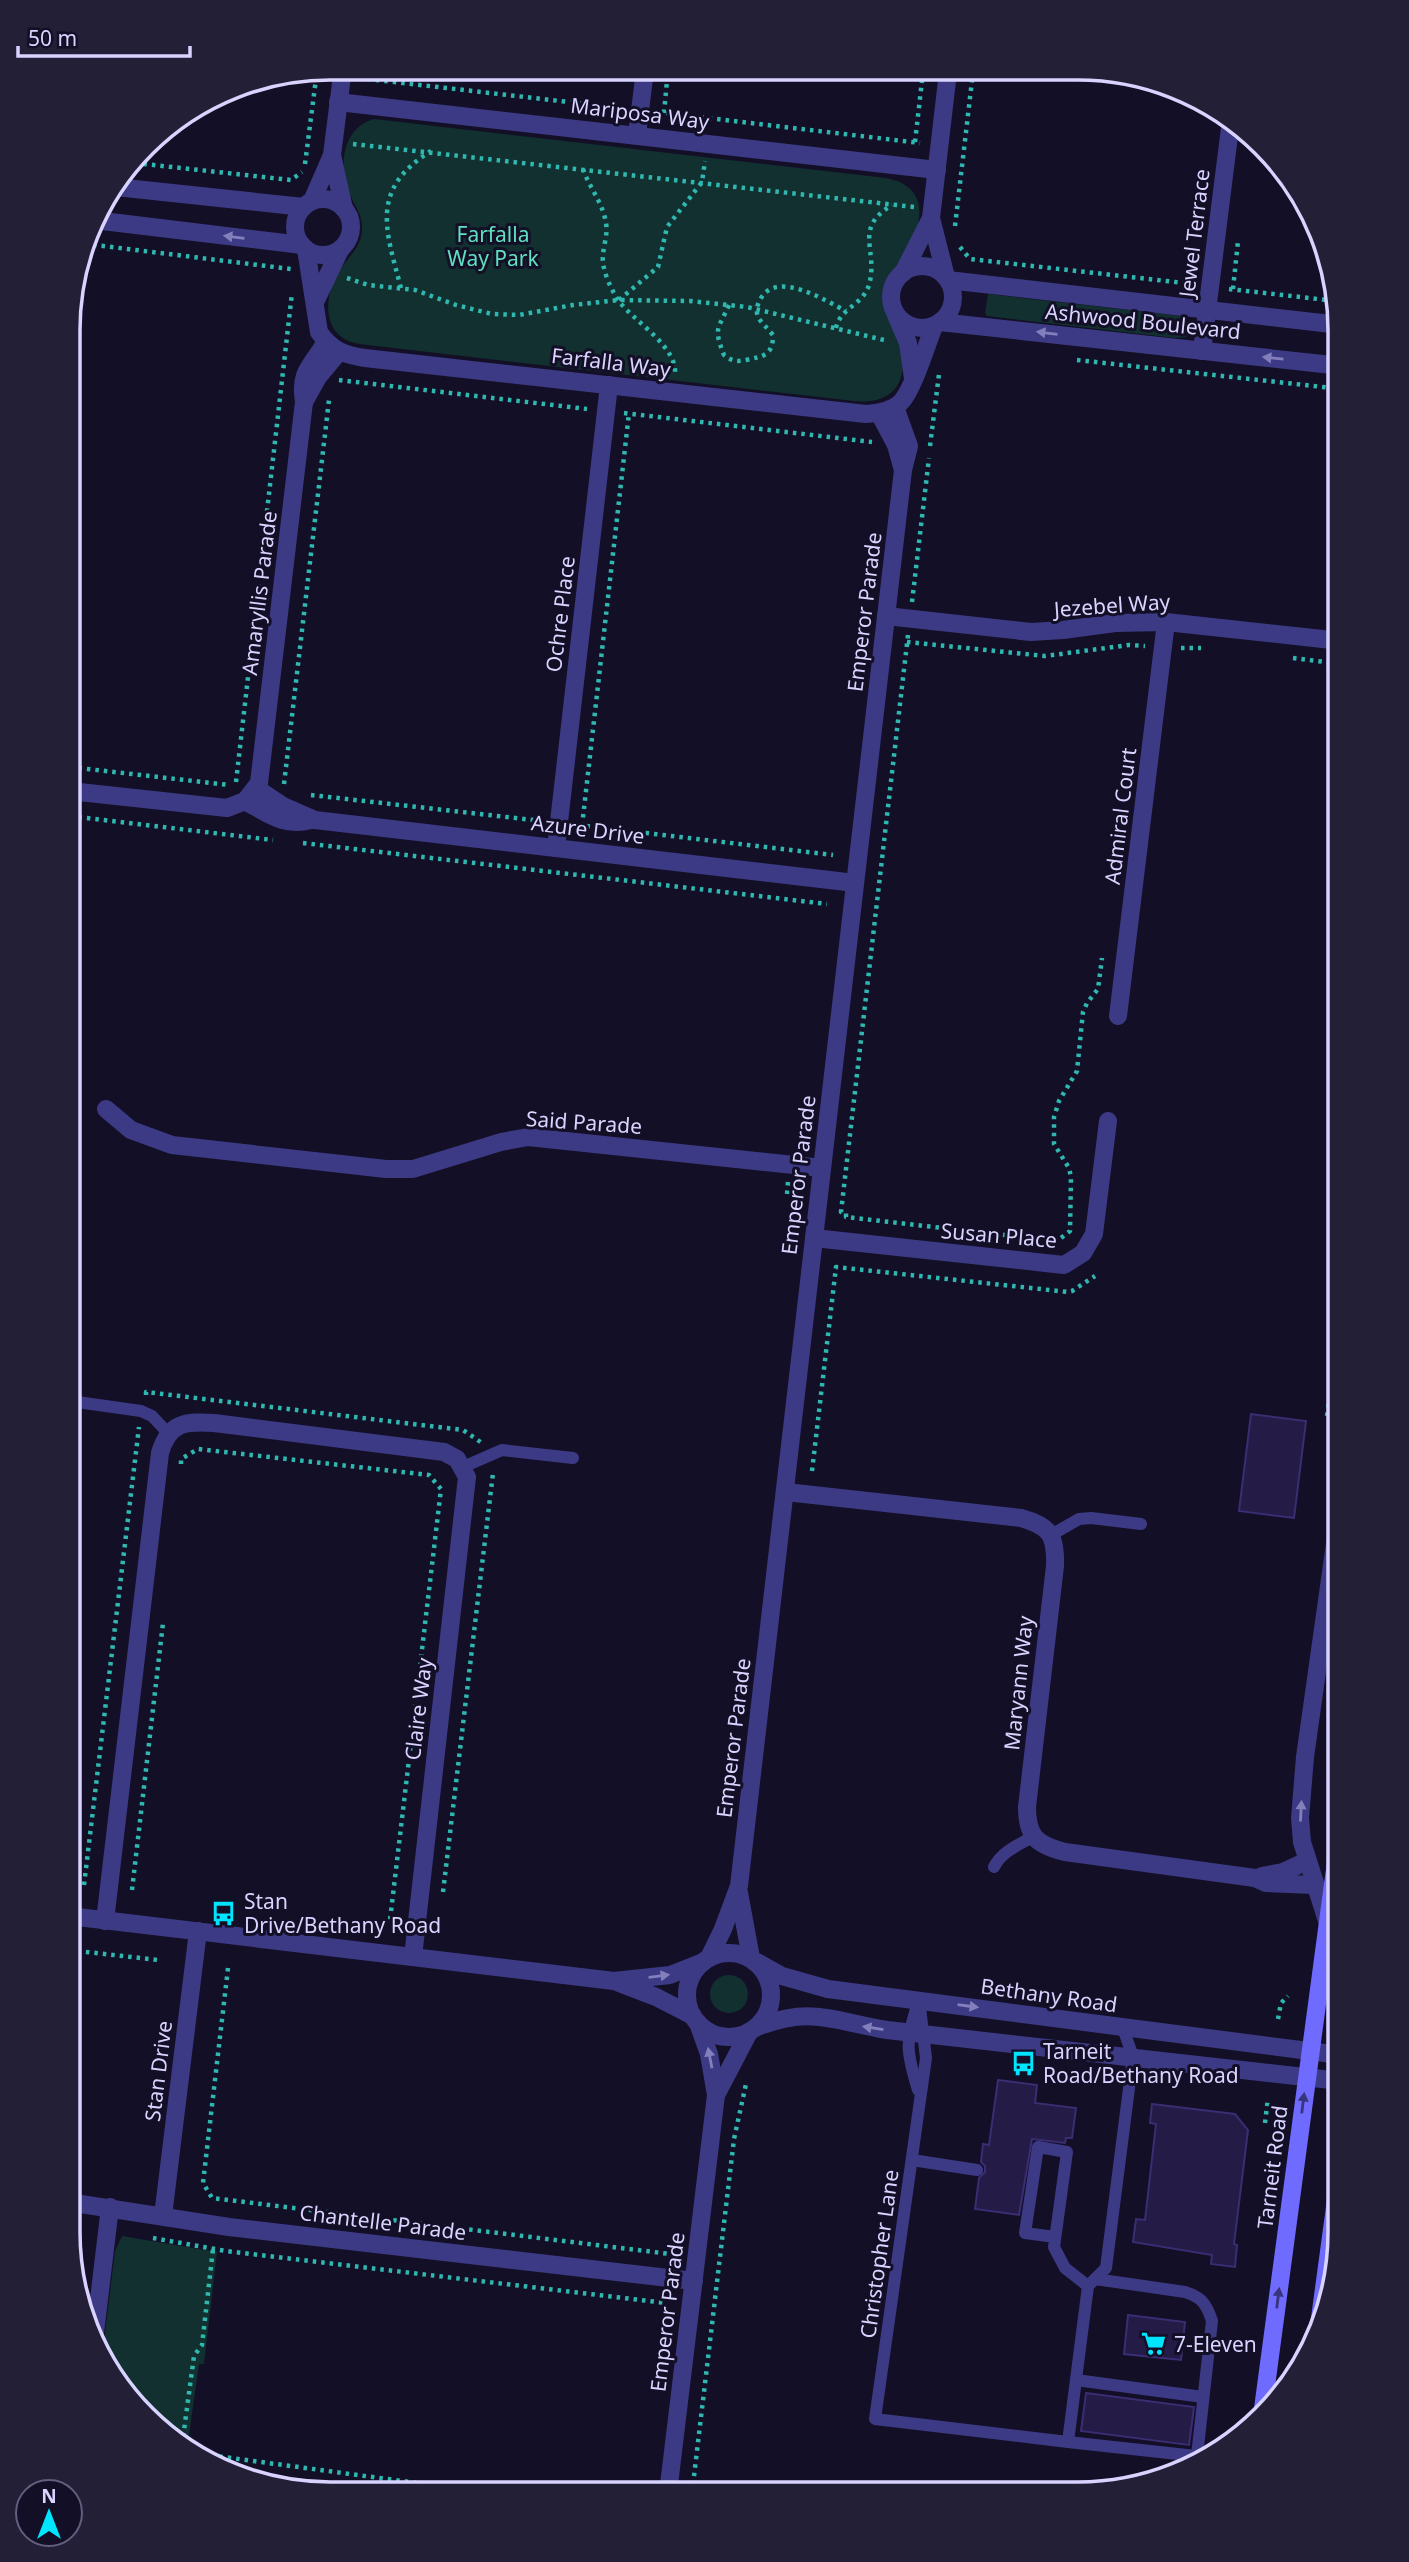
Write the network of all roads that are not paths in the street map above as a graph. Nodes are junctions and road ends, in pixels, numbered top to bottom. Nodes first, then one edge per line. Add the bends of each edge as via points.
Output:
1 (947, 80) edge
2 (341, 81) edge
3 (644, 81) edge
4 (338, 102) junction
5 (1230, 131) edge
6 (637, 135) junction
7 (333, 149) junction
8 (937, 170) junction
9 (125, 188) edge
10 (308, 204) junction
11 (344, 209) junction
12 (932, 213) junction
13 (105, 221) edge
14 (304, 247) junction
15 (340, 250) junction
16 (903, 273) junction
17 (947, 279) junction
18 (316, 300) junction
19 (1207, 310) junction
20 (896, 313) junction
21 (937, 324) junction
22 (1328, 324) edge
23 (332, 347) junction
24 (1202, 351) junction
25 (1328, 365) edge
26 (913, 379) junction
27 (609, 385) junction
28 (887, 410) junction
29 (886, 616) junction
30 (1166, 622) junction
31 (1328, 640) edge
32 (245, 792) junction
33 (80, 793) edge
34 (556, 848) junction
35 (855, 883) junction
36 (1118, 1016) dead end
37 (106, 1109) dead end
38 (1108, 1121) dead end
39 (822, 1168) junction
40 (814, 1238) junction
41 (80, 1402) edge
42 (169, 1433) junction
43 (573, 1458) dead end
44 (463, 1467) junction
45 (786, 1492) junction
46 (1141, 1524) dead end
47 (1051, 1535) junction
48 (1328, 1593) edge
49 (1034, 1836) junction
50 (1307, 1861) junction
51 (994, 1867) dead end
52 (1255, 1878) junction
53 (1314, 1885) junction
54 (738, 1886) junction
55 (80, 1918) edge
56 (105, 1921) junction
57 (1328, 1924) joint
58 (198, 1931) junction
59 (413, 1956) junction
60 (706, 1960) junction
61 (754, 1960) junction
62 (614, 1981) junction
63 (919, 1999) junction
64 (696, 2020) junction
65 (1123, 2028) junction
66 (752, 2030) junction
67 (916, 2033) junction
68 (1310, 2051) junction
69 (1328, 2053) edge
70 (1133, 2057) junction
71 (1307, 2077) junction
72 (1328, 2080) edge
73 (919, 2094) junction
74 (716, 2095) junction
75 (912, 2160) junction
76 (977, 2170) dead end
77 (80, 2203) edge
78 (110, 2207) junction
79 (163, 2216) junction
80 (1055, 2237) junction
81 (694, 2281) junction
82 (1092, 2283) junction
83 (97, 2320) edge
84 (1076, 2380) junction
85 (1203, 2397) junction
86 (1264, 2399) edge
87 (1068, 2442) junction
88 (1201, 2449) edge
89 (1190, 2456) edge
90 (669, 2482) edge

1 - 8 street
2 - 4 street
3 - 6 street
4 - 6 street, Mariposa Way
4 - 7 street
5 - 19 street, Jewel Terrace
6 - 8 street, Mariposa Way
7 - 10 street
7 - 11 street
8 - 12 street
9 - 10 street
10 - 11 street via 329,200
10 - 14 street via 295,221
11 - 15 street via 350,235
12 - 16 street
12 - 17 street
14 -> 13 street
14 - 15 street via 322,255
14 - 18 street via 302,270
15 - 18 street
16 - 17 street via 930,267
16 - 20 street via 893,287
17 - 19 street, Ashwood Boulevard
17 - 21 street via 953,298 947,316
18 - 23 street via 316,323
19 - 22 street, Ashwood Boulevard
19 - 24 street, Jewel Terrace
20 - 21 street via 917,328
20 - 26 street via 908,343
24 -> 21 street, Ashwood Boulevard
21 - 26 street
23 - 27 street, Farfalla Way via 365,358
23 - 32 street, Amaryllis Parade via 304,402 259,783
25 -> 24 street, Ashwood Boulevard
26 - 28 street via 906,396
27 - 28 street, Farfalla Way via 845,413
27 - 34 street, Ochre Place
28 - 29 street, Emperor Parade via 903,470
29 - 30 street, Jezebel Way via 1031,632
29 - 35 street, Emperor Parade
30 - 31 street, Jezebel Way
30 - 36 street, Admiral Court
32 - 33 street via 227,808
32 - 34 street, Azure Drive via 315,820
34 - 35 street, Azure Drive
35 - 39 street, Emperor Parade
37 - 39 street, Said Parade via 131,1130 172,1145 386,1169 413,1169 528,1138
38 - 40 street, Susan Place via 1094,1234 1083,1253 1064,1265
39 - 40 street, Emperor Parade
40 - 45 street, Emperor Parade
41 - 42 lane via 144,1412
42 - 44 street via 184,1423 215,1423 444,1452
42 - 56 street via 158,1467
43 - 44 lane via 502,1450
44 - 59 street, Claire Way via 467,1490
45 - 47 street via 1021,1518 1037,1522
45 - 54 street, Emperor Parade
46 - 47 lane via 1091,1518
47 - 49 street, Maryann Way via 1055,1566 1027,1807
50 -> 48 street, Tarneit Road via 1300,1818
49 - 51 lane via 1008,1851
49 - 52 street via 1065,1852
50 - 52 street
50 - 53 street, Tarneit Road
52 - 53 street via 1266,1883
53 - 57 street, Tarneit Road
54 - 60 street, Emperor Parade
54 - 61 street, Emperor Parade
55 - 56 street
56 - 58 street
57 - 68 main road, Tarneit Road
58 - 59 street
58 - 79 street, Stan Drive
59 - 62 street
60 - 61 street via 730,1952
62 -> 60 street via 670,1975
60 - 64 street via 689,1981 688,2005
61 - 63 street, Bethany Road via 809,1985
61 - 66 street via 770,1983 772,1996 764,2019
62 - 64 street via 656,1997
63 -> 65 street, Bethany Road
63 - 67 lane, Christopher Lane
64 - 66 street via 707,2030 728,2037
74 -> 64 street, Emperor Parade via 709,2054
65 - 68 street, Bethany Road
65 - 70 lane
67 -> 66 street via 806,2015 776,2019
66 - 74 street, Emperor Parade
67 - 70 street
67 - 73 lane, Christopher Lane via 926,2058
67 - 73 lane, Christopher Lane via 907,2055
68 - 69 street, Bethany Road
68 - 71 main road, Tarneit Road
70 - 71 street
70 - 82 lane via 1106,2268
71 - 72 street
86 -> 71 main road, Tarneit Road
73 - 75 lane, Christopher Lane
74 - 81 street, Emperor Parade
75 - 76 lane
75 - 87 lane, Christopher Lane via 875,2419
77 - 78 street, Chantelle Parade
78 - 79 street, Chantelle Parade
78 - 83 street
79 - 81 street, Chantelle Parade
80 - 80 lane via 1067,2152 1038,2147 1025,2233
80 - 82 lane via 1054,2247 1065,2267
81 - 90 street, Emperor Parade
82 - 84 lane
82 - 85 lane via 1199,2297 1212,2321
84 - 85 lane
84 - 87 lane
85 - 88 lane
87 - 89 lane

